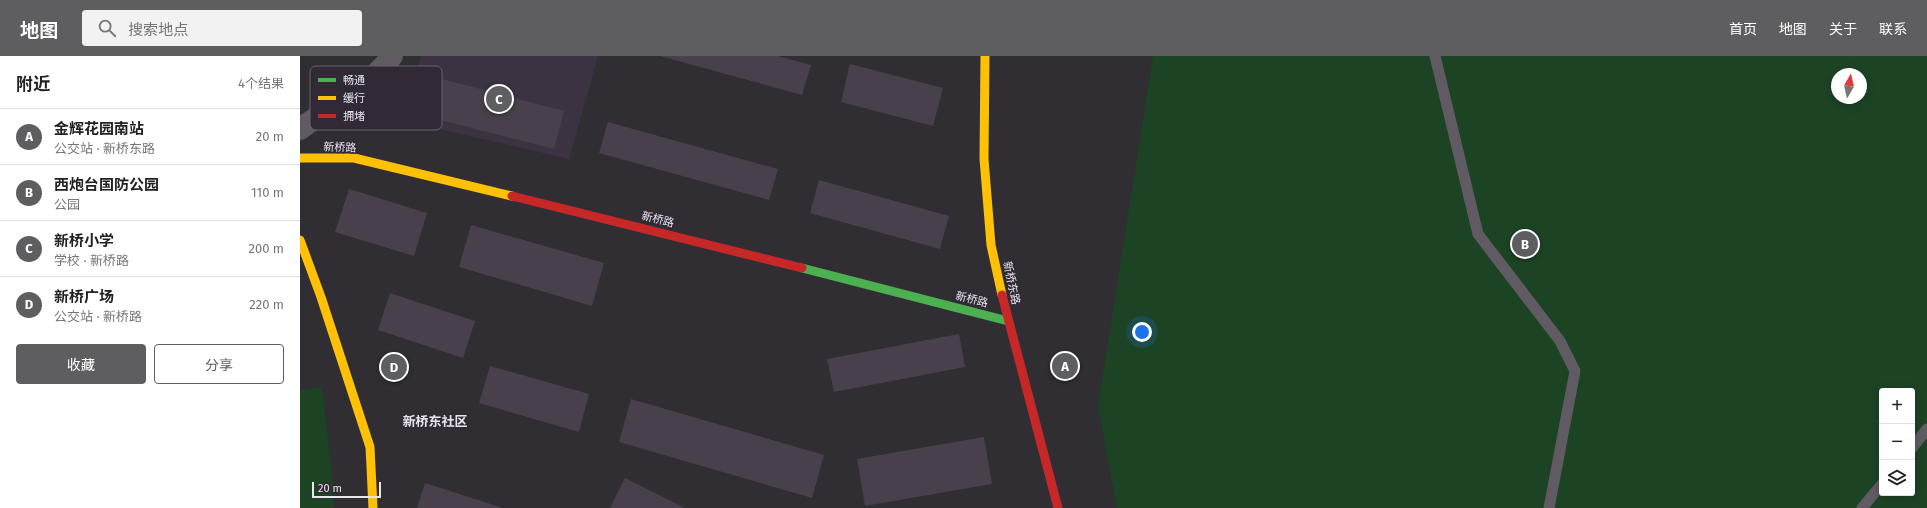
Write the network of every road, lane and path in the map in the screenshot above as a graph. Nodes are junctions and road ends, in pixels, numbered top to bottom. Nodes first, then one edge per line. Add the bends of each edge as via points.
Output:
1 (392, 56) edge
2 (985, 56) edge
3 (1435, 56) edge
4 (384, 66) edge
5 (310, 122) edge
6 (300, 129) edge
7 (300, 158) edge
8 (300, 240) edge
9 (1008, 321) junction
10 (1927, 429) edge
11 (1915, 444) edge
12 (1879, 488) edge
13 (373, 508) edge
14 (1058, 508) edge
15 (1549, 508) edge
16 (1862, 508) edge

1 - 4 street
2 - 9 street, 新桥东路 via 984,159 991,245
3 - 15 lane via 1478,234 1560,341 1575,371
5 - 6 street
7 - 9 street, 新桥路 via 354,158 657,230
8 - 13 street via 370,447
9 - 14 street, 新桥东路
10 - 11 lane
12 - 16 lane

